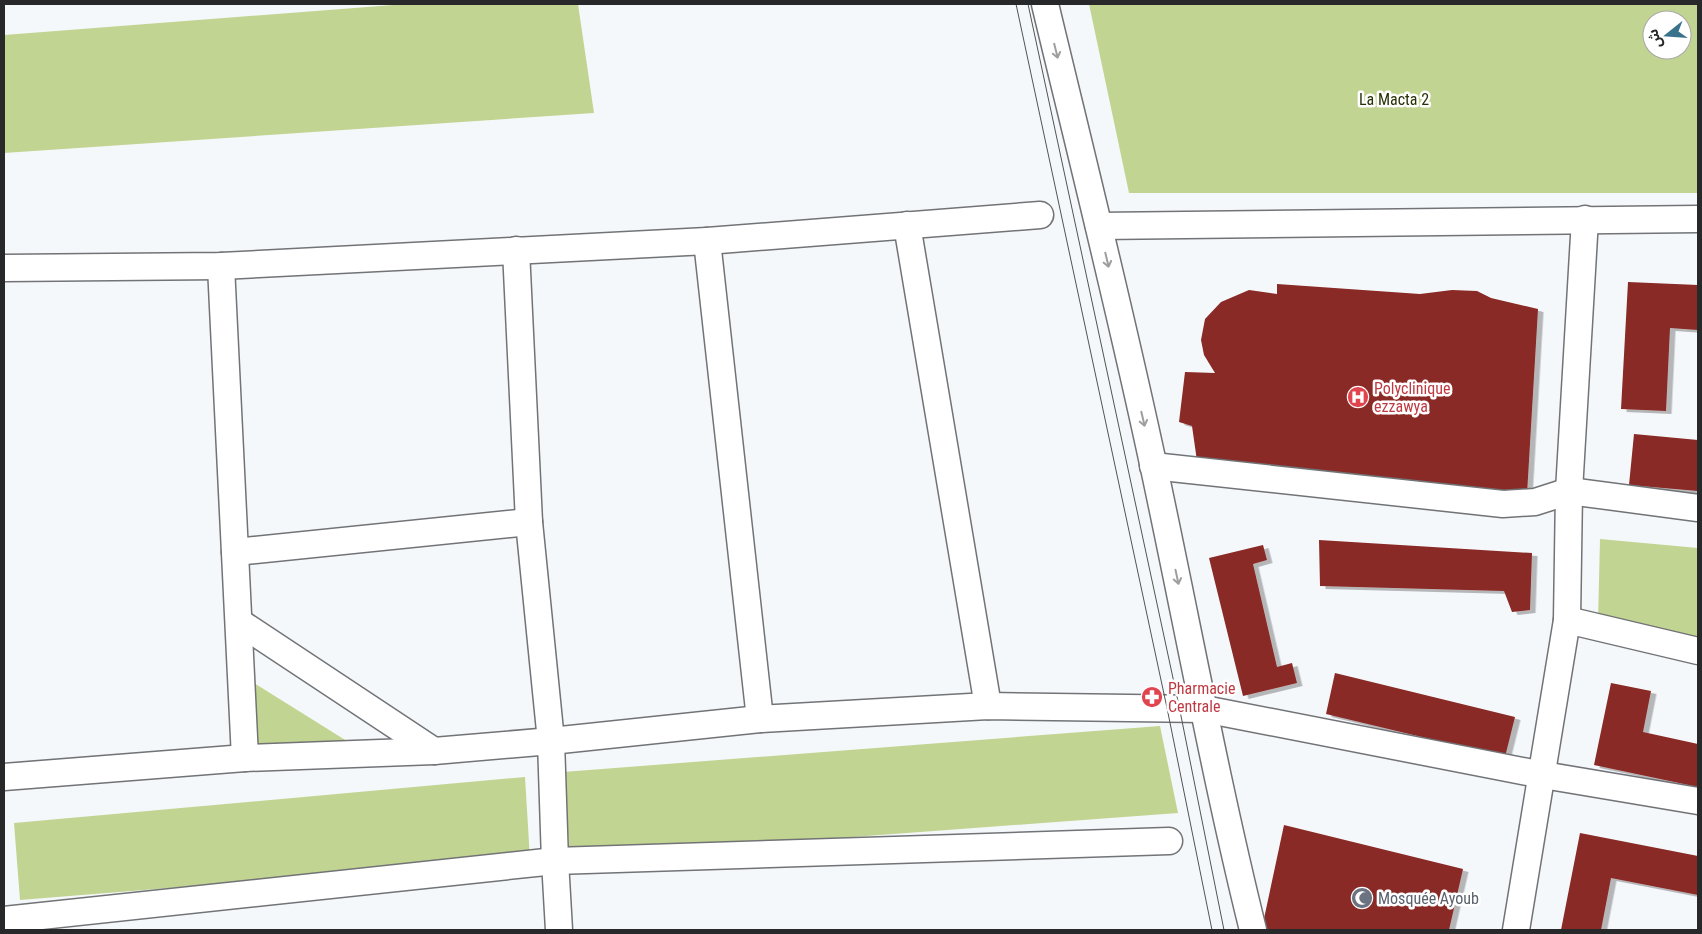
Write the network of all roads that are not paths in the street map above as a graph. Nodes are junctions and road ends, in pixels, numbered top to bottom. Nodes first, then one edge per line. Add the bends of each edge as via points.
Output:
1 (1045, 4) edge
2 (1040, 215) dead end
3 (1585, 219) junction
4 (1698, 219) edge
5 (908, 225) junction
6 (1099, 226) junction
7 (707, 241) junction
8 (516, 250) junction
9 (221, 266) junction
10 (4, 268) edge
11 (1153, 466) junction
12 (1569, 491) junction
13 (1698, 508) edge
14 (529, 522) junction
15 (236, 552) junction
16 (1567, 620) junction
17 (239, 622) junction
18 (1698, 651) edge
19 (988, 706) junction
20 (1204, 709) junction
21 (760, 719) junction
22 (551, 741) junction
23 (434, 751) junction
24 (245, 758) junction
25 (1543, 775) junction
26 (4, 777) edge
27 (1698, 801) edge
28 (1169, 841) dead end
29 (555, 862) junction
30 (4, 920) edge
31 (559, 930) edge
32 (1253, 930) edge
33 (1516, 930) edge

1 -> 6 street
2 - 5 street
3 - 4 street
3 - 6 street
3 - 12 street
5 - 7 street
5 - 19 street
6 -> 11 street
7 - 8 street
7 - 21 street
8 - 9 street
8 - 14 street
9 - 10 street
9 - 15 street
11 - 12 street via 1503,504 1535,502
11 -> 20 street
12 - 13 street
12 - 16 street
14 - 15 street
14 - 22 street
15 - 17 street
16 - 18 street
16 - 25 street
17 - 23 street
17 - 24 street
19 - 20 street
19 - 21 street
20 - 25 street
20 - 32 street via 1230,838
21 - 22 street
22 - 23 street
22 - 29 street
23 - 24 street
24 - 26 street
25 - 27 street
25 - 33 street
28 - 29 street
29 - 30 street
29 - 31 street

